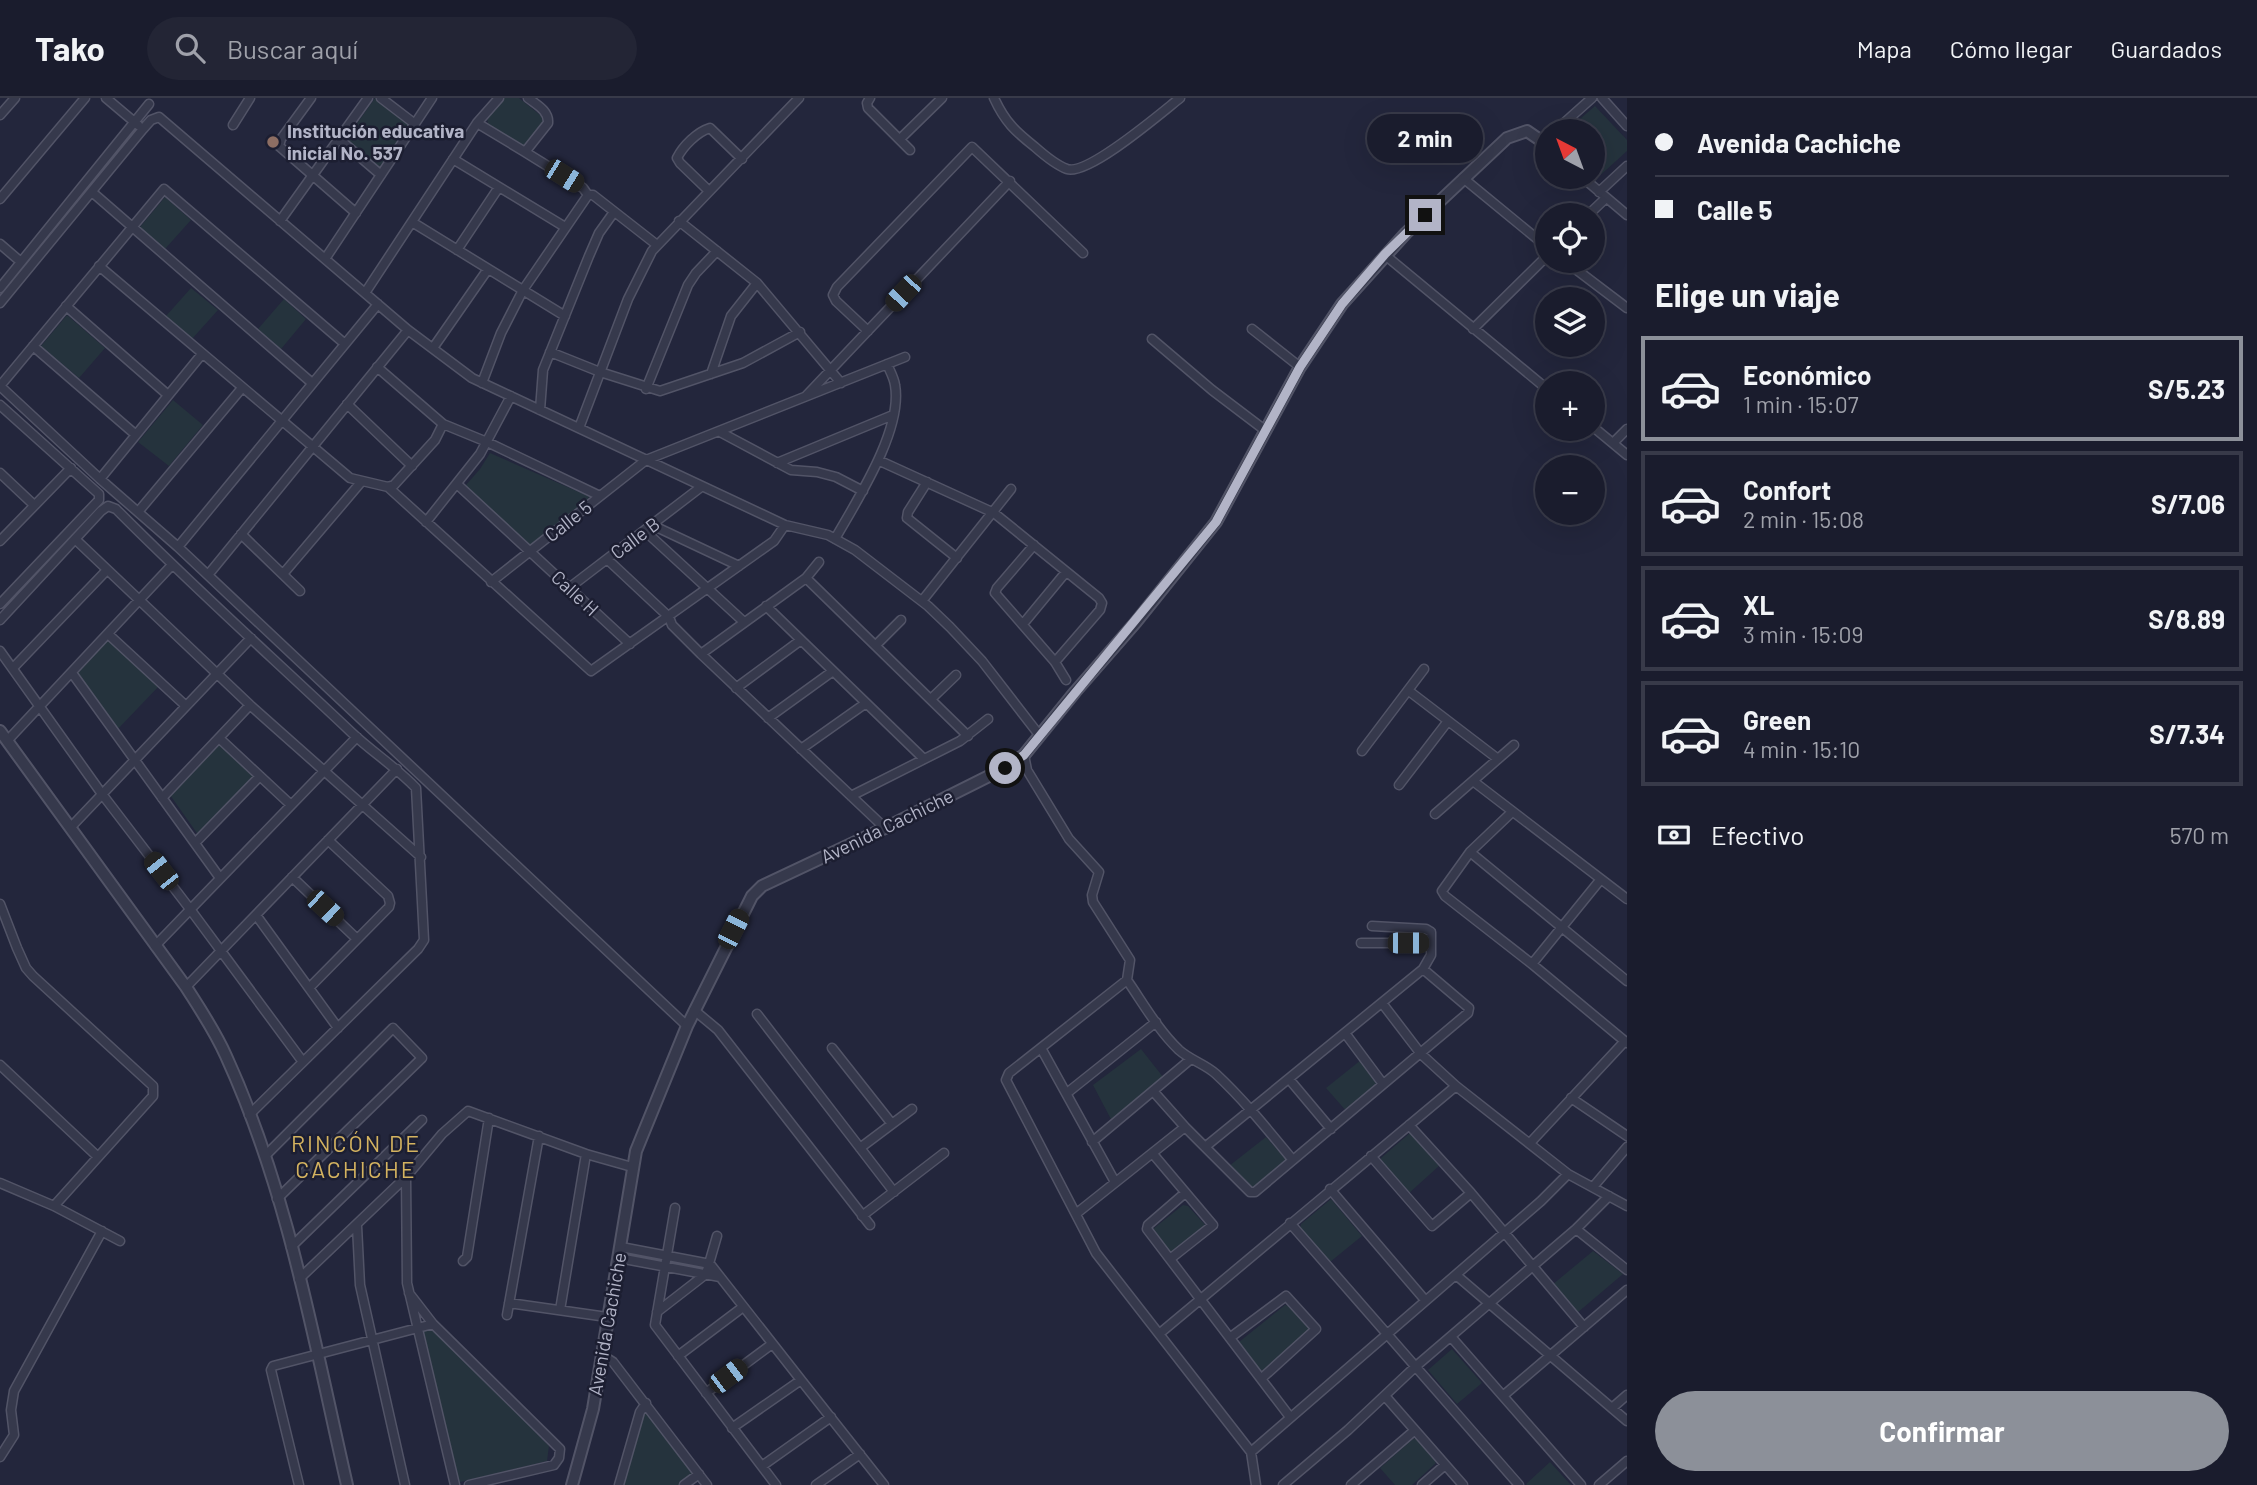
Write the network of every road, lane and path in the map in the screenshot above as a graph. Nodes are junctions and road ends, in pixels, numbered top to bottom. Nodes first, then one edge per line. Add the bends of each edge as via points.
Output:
1 (15, 98) edge
2 (85, 98) edge
3 (106, 98) edge
4 (250, 98) edge
5 (312, 98) edge
6 (368, 98) edge
7 (382, 98) edge
8 (432, 98) edge
9 (499, 98) edge
10 (528, 98) edge
11 (799, 98) edge
12 (870, 98) edge
13 (942, 98) edge
14 (994, 98) edge
15 (1180, 98) edge
16 (1573, 98) edge
17 (1592, 98) edge
18 (1602, 98) edge
19 (149, 104) dead end
20 (1581, 108) junction
21 (0, 115) edge
22 (1569, 119) edge
23 (135, 122) junction
24 (477, 123) junction
25 (415, 124) junction
26 (233, 125) dead end
27 (1627, 126) edge
28 (143, 130) junction
29 (1535, 136) edge
30 (339, 139) junction
31 (900, 139) junction
32 (910, 150) dead end
33 (526, 152) junction
34 (453, 159) junction
35 (742, 159) junction
36 (1627, 166) edge
37 (381, 175) junction
38 (312, 176) junction
39 (1463, 178) junction
40 (1010, 181) junction
41 (499, 187) junction
42 (1596, 189) edge
43 (709, 191) junction
44 (92, 192) junction
45 (588, 195) junction
46 (1603, 195) junction
47 (0, 199) edge
48 (1597, 203) edge
49 (614, 212) junction
50 (355, 213) junction
51 (1627, 215) edge
52 (280, 221) junction
53 (679, 221) junction
54 (412, 222) junction
55 (565, 227) junction
56 (131, 228) junction
57 (1535, 237) edge
58 (0, 244) edge
59 (657, 245) junction
60 (457, 250) junction
61 (717, 251) junction
62 (1083, 253) dead end
63 (1385, 254) junction
64 (325, 259) junction
65 (21, 262) junction
66 (99, 266) junction
67 (488, 268) junction
68 (1535, 268) edge
69 (1581, 273) edge
70 (757, 283) junction
71 (0, 288) edge
72 (523, 290) junction
73 (365, 293) junction
74 (0, 303) edge
75 (378, 304) junction
76 (66, 306) junction
77 (1627, 308) edge
78 (565, 316) junction
79 (1252, 329) dead end
80 (1473, 329) junction
81 (408, 330) junction
82 (868, 331) junction
83 (800, 332) junction
84 (1152, 339) dead end
85 (345, 344) junction
86 (33, 346) junction
87 (433, 348) junction
88 (550, 352) junction
89 (202, 354) junction
90 (905, 357) dead end
91 (887, 364) junction
92 (1300, 367) junction
93 (377, 368) junction
94 (831, 369) junction
95 (600, 372) junction
96 (711, 374) junction
97 (1535, 379) edge
98 (312, 383) junction
99 (482, 383) junction
100 (841, 383) junction
101 (0, 386) edge
102 (242, 388) junction
103 (646, 388) junction
104 (168, 395) junction
105 (511, 396) junction
106 (804, 398) junction
107 (347, 404) junction
108 (0, 405) edge
109 (540, 410) junction
110 (893, 415) junction
111 (281, 421) junction
112 (443, 424) junction
113 (579, 429) junction
114 (1627, 429) edge
115 (1266, 431) junction
116 (720, 432) junction
117 (136, 435) junction
118 (1605, 437) edge
119 (487, 442) junction
120 (1613, 443) junction
121 (312, 447) junction
122 (1627, 455) edge
123 (646, 460) junction
124 (880, 461) junction
125 (777, 463) junction
126 (411, 466) junction
127 (71, 468) junction
128 (0, 473) edge
129 (100, 479) junction
130 (362, 481) junction
131 (927, 482) junction
132 (458, 485) junction
133 (387, 487) junction
134 (701, 487) junction
135 (1011, 489) dead end
136 (863, 491) junction
137 (600, 496) junction
138 (34, 505) junction
139 (138, 512) junction
140 (994, 513) junction
141 (426, 522) junction
142 (785, 526) junction
143 (648, 528) junction
144 (241, 534) junction
145 (75, 539) junction
146 (835, 539) junction
147 (0, 541) edge
148 (1034, 545) junction
149 (178, 547) junction
150 (529, 551) junction
151 (957, 558) junction
152 (607, 559) junction
153 (819, 562) dead end
154 (172, 565) junction
155 (739, 566) junction
156 (107, 570) junction
157 (1066, 572) junction
158 (283, 574) junction
159 (208, 575) junction
160 (806, 578) junction
161 (491, 582) junction
162 (569, 589) junction
163 (708, 589) junction
164 (300, 591) dead end
165 (139, 601) junction
166 (922, 601) junction
167 (0, 604) edge
168 (766, 606) junction
169 (669, 617) junction
170 (0, 620) edge
171 (901, 620) dead end
172 (744, 622) junction
173 (1023, 624) junction
174 (108, 634) junction
175 (251, 638) junction
176 (801, 640) junction
177 (630, 644) junction
178 (876, 645) junction
179 (0, 651) edge
180 (701, 654) junction
181 (1055, 662) junction
182 (13, 668) junction
183 (1424, 669) dead end
184 (833, 671) junction
185 (72, 673) junction
186 (217, 673) junction
187 (956, 675) dead end
188 (1066, 680) dead end
189 (736, 688) junction
190 (1409, 691) junction
191 (931, 699) junction
192 (866, 703) junction
193 (250, 705) junction
194 (40, 706) junction
195 (186, 706) junction
196 (768, 718) junction
197 (988, 719) dead end
198 (1448, 721) junction
199 (4, 736) edge
200 (968, 736) junction
201 (1040, 736) junction
202 (357, 737) junction
203 (219, 738) junction
204 (1514, 745) dead end
205 (801, 749) junction
206 (1362, 751) dead end
207 (1024, 755) junction
208 (925, 759) junction
209 (1498, 759) junction
210 (134, 760) junction
211 (397, 768) junction
212 (324, 770) junction
213 (260, 776) junction
214 (1473, 781) junction
215 (1399, 785) dead end
216 (102, 794) junction
217 (851, 796) junction
218 (162, 798) junction
219 (363, 804) junction
220 (291, 805) junction
221 (1513, 812) junction
222 (1435, 814) dead end
223 (70, 828) junction
224 (885, 828) junction
225 (328, 840) junction
226 (195, 843) junction
227 (1470, 852) junction
228 (421, 857) junction
229 (292, 877) junction
230 (220, 878) junction
231 (1601, 879) junction
232 (1627, 899) edge
233 (0, 904) edge
234 (190, 909) junction
235 (256, 915) junction
236 (1372, 926) dead end
237 (1562, 928) junction
238 (357, 939) junction
239 (1361, 943) dead end
240 (1431, 943) junction
241 (155, 946) junction
242 (221, 951) junction
243 (1532, 964) junction
244 (1423, 969) junction
245 (1127, 980) junction
246 (1627, 981) edge
247 (186, 987) junction
248 (309, 988) junction
249 (1382, 1003) junction
250 (694, 1010) junction
251 (757, 1014) dead end
252 (1156, 1022) junction
253 (687, 1026) junction
254 (338, 1028) junction
255 (1345, 1033) junction
256 (1626, 1042) edge
257 (832, 1048) dead end
258 (1041, 1048) junction
259 (1421, 1054) junction
260 (1191, 1059) junction
261 (303, 1062) junction
262 (0, 1065) edge
263 (1289, 1079) junction
264 (1383, 1084) junction
265 (1457, 1086) junction
266 (1153, 1091) junction
267 (1067, 1093) junction
268 (1571, 1098) junction
269 (912, 1109) dead end
270 (1251, 1110) junction
271 (249, 1115) junction
272 (489, 1118) junction
273 (422, 1120) dead end
274 (892, 1124) junction
275 (1409, 1125) junction
276 (1185, 1127) junction
277 (1331, 1129) junction
278 (538, 1136) junction
279 (1627, 1136) edge
280 (1092, 1142) junction
281 (1530, 1143) junction
282 (1205, 1147) junction
283 (1627, 1147) edge
284 (860, 1148) junction
285 (944, 1153) dead end
286 (586, 1154) junction
287 (1153, 1154) junction
288 (265, 1156) junction
289 (98, 1157) junction
290 (1371, 1157) junction
291 (1292, 1159) junction
292 (632, 1167) junction
293 (1568, 1174) junction
294 (406, 1177) junction
295 (1115, 1182) junction
296 (0, 1183) edge
297 (1593, 1187) junction
298 (1330, 1189) junction
299 (894, 1192) junction
300 (1185, 1193) junction
301 (1471, 1193) junction
302 (1609, 1196) junction
303 (277, 1199) junction
304 (54, 1206) junction
305 (1627, 1206) edge
306 (675, 1208) dead end
307 (1077, 1213) junction
308 (862, 1216) junction
309 (1290, 1223) junction
310 (870, 1225) dead end
311 (357, 1226) junction
312 (1576, 1229) junction
313 (102, 1231) junction
314 (1504, 1233) junction
315 (717, 1236) dead end
316 (120, 1241) dead end
317 (291, 1247) junction
318 (620, 1252) junction
319 (667, 1256) junction
320 (1170, 1259) junction
321 (463, 1261) dead end
322 (710, 1264) junction
323 (665, 1266) junction
324 (1532, 1266) junction
325 (1627, 1269) edge
326 (706, 1274) junction
327 (1456, 1275) junction
328 (720, 1277) junction
329 (299, 1279) junction
330 (1627, 1290) edge
331 (409, 1293) junction
332 (1200, 1298) junction
333 (1425, 1300) junction
334 (509, 1303) junction
335 (1490, 1304) junction
336 (743, 1307) junction
337 (559, 1310) junction
338 (657, 1312) junction
339 (507, 1315) dead end
340 (607, 1317) junction
341 (433, 1324) junction
342 (1584, 1327) junction
343 (418, 1328) junction
344 (1159, 1334) junction
345 (1386, 1334) junction
346 (1231, 1336) junction
347 (1452, 1338) junction
348 (371, 1339) junction
349 (772, 1344) junction
350 (602, 1355) junction
351 (317, 1356) junction
352 (678, 1356) junction
353 (1550, 1356) junction
354 (1415, 1367) junction
355 (1262, 1378) junction
356 (801, 1380) junction
357 (706, 1393) junction
358 (1504, 1395) junction
359 (1627, 1395) edge
360 (1385, 1396) junction
361 (646, 1403) junction
362 (1612, 1408) junction
363 (831, 1417) junction
364 (1290, 1417) junction
365 (1627, 1421) edge
366 (732, 1428) junction
367 (1415, 1430) junction
368 (1251, 1452) junction
369 (860, 1454) junction
370 (0, 1457) edge
371 (1627, 1461) edge
372 (1446, 1465) junction
373 (762, 1466) junction
374 (699, 1474) junction
375 (299, 1485) edge
376 (347, 1485) edge
377 (405, 1485) edge
378 (455, 1485) edge
379 (469, 1485) edge
380 (572, 1485) edge
381 (619, 1485) edge
382 (684, 1485) edge
383 (707, 1485) edge
384 (776, 1485) edge
385 (816, 1485) edge
386 (884, 1485) edge
387 (1256, 1485) edge
388 (1283, 1485) edge
389 (1352, 1485) edge
390 (1422, 1485) edge
391 (1463, 1485) edge
392 (1519, 1485) edge
393 (1581, 1485) edge
394 (1599, 1485) edge

1 - 21 street
2 - 47 street
3 - 23 street
4 - 26 street
5 - 38 street via 279,146
6 - 30 street
7 - 25 street
8 - 25 street
9 - 24 street
10 - 33 street via 549,119
11 - 35 street
12 - 31 street via 868,108
13 - 31 street
14 - 15 street via 1010,127 1067,169 1078,170 1096,162
16 - 20 street
17 - 20 street
18 - 27 street
19 - 23 street
20 - 22 street
23 - 28 street
23 - 65 street
24 - 33 street
24 - 34 street
25 - 37 street
28 - 44 street
28 - 52 street via 151,120 165,120
29 - 39 street via 1527,131 1514,134
30 - 37 street
30 - 38 street
31 - 32 street
33 - 45 street via 583,187
34 - 41 street
34 - 54 street
35 - 43 street
35 - 43 street via 710,128 703,130 677,158
36 - 46 street
37 - 50 street
38 - 50 street
38 - 52 street
39 - 57 street
39 - 63 street
40 - 62 street
40 - 82 street
40 - 82 street via 972,147 836,287 836,301
41 - 55 street
41 - 60 street
42 - 46 street
43 - 53 street
44 - 56 street
44 - 74 street
45 - 49 street
45 - 55 street
46 - 48 street
46 - 51 street
49 - 59 street
49 - 78 street via 599,233
50 - 64 street
52 - 64 street
53 - 59 street
53 - 61 street
54 - 60 street
54 - 73 street
55 - 72 street
56 - 66 street
56 - 85 street via 164,189
56 - 98 street
58 - 65 street
59 - 95 street via 642,267
60 - 67 street
61 - 70 street
61 - 103 street via 688,285
63 - 80 street
63 - 92 street, Avenida Cachiche via 1342,304
64 - 73 street
65 - 71 street
66 - 76 street
66 - 89 street
67 - 72 street
67 - 87 street
68 - 80 street
69 - 77 street
70 - 83 street
70 - 96 street via 731,316
72 - 78 street
72 - 99 street
73 - 75 street
75 - 81 street
75 - 85 street
76 - 86 street
76 - 104 street
78 - 88 street
79 - 92 street
80 - 97 street
81 - 87 street
81 - 93 street
82 - 94 street
83 - 94 street
83 - 96 street via 743,363
84 - 115 street
85 - 98 street
86 - 101 street
86 - 117 street
87 - 99 street
88 - 95 street
88 - 109 street via 540,382
89 - 102 street
89 - 104 street
90 - 91 street, Calle 5
91 - 100 street, Calle 5
91 - 110 street via 895,385
92 - 115 street, Avenida Cachiche
93 - 107 street
93 - 112 street
94 - 100 street
94 - 106 street
95 - 103 street
95 - 113 street
96 - 103 street via 660,391
98 - 111 street
99 - 105 street
100 - 106 street, Calle 5
101 - 129 street
102 - 111 street
102 - 139 street
104 - 117 street
105 - 109 street
105 - 119 street
106 - 116 street, Calle 5
107 - 121 street
107 - 126 street
108 - 127 street
109 - 113 street
110 - 124 street
110 - 125 street
111 - 121 street
111 - 149 street
112 - 119 street
112 - 126 street
113 - 123 street
114 - 120 street
115 - 201 street, Avenida Cachiche via 1216,522
116 - 123 street, Calle 5
116 - 125 street
117 - 129 street
118 - 120 street
119 - 132 street
119 - 137 street
120 - 122 street
121 - 130 street via 350,478
121 - 144 street
123 - 134 street
123 - 137 street, Calle 5
124 - 131 street
124 - 136 street
125 - 136 street via 791,470 836,477
126 - 133 street
127 - 138 street
127 - 167 street via 95,489 99,500
128 - 138 street
129 - 139 street
130 - 133 street
130 - 158 street
131 - 140 street
131 - 151 street via 907,518
132 - 141 street
132 - 150 street, Calle H
133 - 141 street
134 - 142 street
134 - 143 street, Calle B
135 - 140 street
136 - 146 street
137 - 150 street, Calle 5
138 - 147 street
139 - 149 street
140 - 148 street
140 - 151 street
141 - 161 street
142 - 146 street
142 - 155 street via 774,541
143 - 152 street, Calle B
143 - 155 street
143 - 163 street
144 - 158 street
144 - 159 street
145 - 154 street via 108,506
145 - 156 street
145 - 170 street
146 - 166 street
148 - 157 street
148 - 173 street via 995,593
149 - 159 street
150 - 161 street, Calle 5
150 - 162 street, Calle H
151 - 166 street
152 - 162 street, Calle B
152 - 169 street
153 - 160 street
154 - 165 street
154 - 175 street
155 - 163 street
156 - 165 street
156 - 182 street
157 - 173 street
157 - 181 street via 1101,603 1100,610
158 - 164 street
159 - 253 street
160 - 168 street
160 - 178 street
161 - 177 street via 587,670 595,670
162 - 177 street, Calle H
163 - 169 street
163 - 172 street
165 - 174 street
165 - 186 street
166 - 201 street via 982,662
168 - 172 street
168 - 176 street
169 - 177 street
169 - 180 street
171 - 178 street
172 - 180 street
173 - 181 street
174 - 185 street
174 - 195 street
175 - 186 street
175 - 202 street
176 - 184 street
176 - 189 street
178 - 191 street
179 - 182 street
180 - 189 street
181 - 188 street
182 - 194 street
183 - 190 street
184 - 192 street
184 - 196 street
185 - 194 street
185 - 210 street
186 - 193 street
186 - 195 street
187 - 191 street
189 - 196 street
190 - 198 street
190 - 206 street
191 - 200 street
192 - 205 street
192 - 208 street
193 - 203 street
193 - 212 street
194 - 199 street
194 - 216 street
195 - 210 street
196 - 205 street
197 - 200 street
198 - 209 street
198 - 215 street
199 - 223 street
200 - 208 street
201 - 207 street, Avenida Cachiche
202 - 211 street
202 - 212 street
203 - 213 street
203 - 218 street
204 - 209 street
205 - 217 street
207 - 224 street, Avenida Cachiche
207 - 245 street via 1027,770 1069,839 1099,872 1093,902 1130,960
208 - 217 street
209 - 214 street
210 - 216 street
210 - 218 street
211 - 219 street
211 - 228 street via 418,795
212 - 219 street
212 - 220 street
213 - 220 street
213 - 226 street
214 - 221 street
214 - 222 street
216 - 223 street
216 - 234 street
217 - 224 street
218 - 226 street
219 - 225 street
219 - 228 street
220 - 230 street
221 - 227 street
221 - 231 street
223 - 241 street
224 - 250 street, Avenida Cachiche via 762,886 751,896
225 - 229 street
225 - 238 street via 388,896 388,907
226 - 230 street
227 - 237 street
227 - 243 street via 1442,891
228 - 254 street via 424,940
229 - 235 street
229 - 238 street
230 - 234 street
231 - 232 street
231 - 237 street
233 - 289 street via 26,968 153,1086 153,1096
234 - 241 street
234 - 242 street
235 - 242 street
235 - 248 street
236 - 240 street via 1426,929 1431,932
237 - 243 street
237 - 246 street
238 - 248 street
239 - 240 street
240 - 244 street via 1431,955
241 - 247 street
242 - 247 street
242 - 261 street
243 - 256 street
244 - 249 street
244 - 259 street via 1470,1011
245 - 252 street
245 - 258 street
247 - 271 street via 226,1056
248 - 254 street
249 - 255 street
249 - 259 street
250 - 253 street, Avenida Cachiche
250 - 308 street via 718,1030
251 - 284 street
252 - 260 street
252 - 267 street
253 - 292 street, Avenida Cachiche
254 - 261 street
255 - 263 street
255 - 264 street
256 - 268 street
257 - 274 street
258 - 267 street
258 - 307 street via 1006,1080
259 - 264 street
259 - 265 street
260 - 266 street
260 - 270 street via 1213,1071
261 - 271 street
262 - 289 street
263 - 270 street
263 - 277 street
264 - 277 street
265 - 275 street
265 - 281 street
266 - 276 street
266 - 280 street
267 - 280 street
268 - 279 street
268 - 281 street
269 - 274 street
270 - 282 street
270 - 291 street
271 - 288 street
272 - 278 street
272 - 294 street via 468,1111
272 - 321 street
273 - 317 street
274 - 284 street
275 - 290 street
275 - 301 street
276 - 282 street
276 - 287 street
277 - 291 street
278 - 286 street
278 - 334 street
280 - 295 street
281 - 293 street
282 - 291 street via 1252,1193
283 - 297 street
284 - 299 street
285 - 299 street
286 - 292 street
286 - 337 street
287 - 295 street
287 - 300 street
288 - 303 street
288 - 303 street via 393,1028 422,1058
289 - 304 street
290 - 298 street
290 - 301 street via 1432,1226
292 - 318 street, Avenida Cachiche
293 - 297 street
293 - 314 street
294 - 311 street
294 - 331 street
295 - 307 street
296 - 304 street
297 - 302 street
298 - 309 street
298 - 333 street
299 - 308 street
300 - 320 street via 1147,1227
300 - 320 street via 1213,1225
301 - 314 street
302 - 305 street
302 - 312 street
303 - 317 street
304 - 313 street
306 - 319 street
307 - 344 street via 1096,1253
308 - 310 street
309 - 332 street
309 - 345 street
311 - 329 street
311 - 348 street via 360,1285
312 - 324 street
312 - 325 street
313 - 316 street
313 - 370 street via 13,1391 14,1435
314 - 324 street
314 - 327 street
315 - 322 street
317 - 329 street
318 - 319 street
318 - 323 street
318 - 340 street, Avenida Cachiche
319 - 322 street
319 - 323 street
320 - 332 street
322 - 326 street
322 - 328 street
323 - 326 street
323 - 338 street
324 - 335 street
324 - 342 street
326 - 328 street
326 - 338 street
327 - 333 street
327 - 335 street
328 - 336 street
329 - 351 street
330 - 342 street
331 - 341 street
331 - 343 street
332 - 344 street
332 - 346 street
333 - 345 street
334 - 337 street
334 - 339 street
335 - 347 street
335 - 353 street
336 - 349 street
336 - 352 street
337 - 340 street
338 - 352 street via 656,1325
340 - 350 street, Avenida Cachiche
341 - 343 street
341 - 379 street via 560,1449 554,1465
342 - 353 street
343 - 348 street
343 - 378 street
344 - 368 street
345 - 354 street
345 - 364 street
346 - 355 street
346 - 355 street via 1286,1296 1316,1329
347 - 354 street
347 - 358 street
348 - 351 street
348 - 377 street
349 - 356 street
349 - 357 street
350 - 361 street
350 - 380 street, Avenida Cachiche
351 - 375 street via 277,1364 271,1370
351 - 376 street
352 - 357 street
353 - 358 street
353 - 362 street
354 - 360 street
354 - 392 street
355 - 364 street
356 - 363 street
356 - 366 street
357 - 366 street
358 - 393 street
359 - 362 street
360 - 367 street
360 - 388 street
361 - 374 street
361 - 381 street
362 - 365 street
363 - 369 street
363 - 373 street
364 - 368 street
366 - 373 street
367 - 372 street
367 - 389 street
368 - 387 street
369 - 385 street
369 - 386 street
371 - 394 street
372 - 390 street
372 - 391 street
373 - 384 street
374 - 382 street
374 - 383 street

